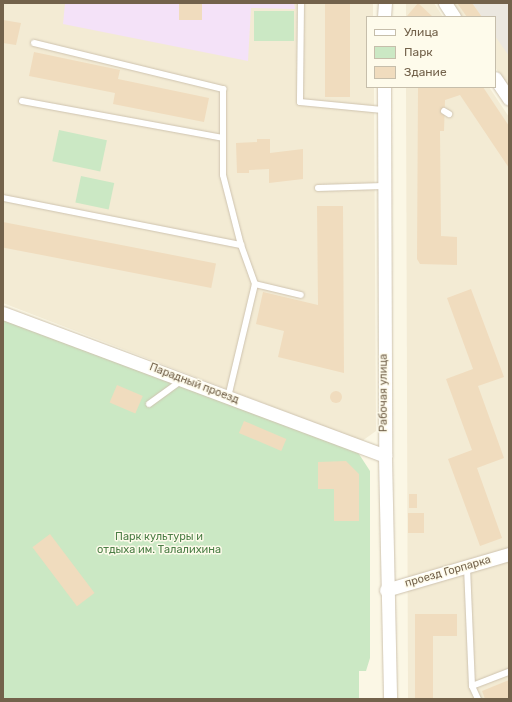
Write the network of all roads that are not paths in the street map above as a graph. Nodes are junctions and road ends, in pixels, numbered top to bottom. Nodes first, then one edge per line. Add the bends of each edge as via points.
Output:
1 (300, 3) edge
2 (384, 3) edge
3 (445, 3) edge
4 (384, 16) edge
5 (453, 16) edge
6 (34, 43) dead end
7 (496, 80) edge
8 (384, 88) edge
9 (509, 100) edge
10 (22, 101) dead end
11 (384, 110) junction
12 (223, 138) junction
13 (383, 186) junction
14 (318, 188) dead end
15 (3, 198) edge
16 (241, 245) junction
17 (255, 284) junction
18 (301, 295) dead end
19 (3, 313) edge
20 (182, 380) junction
21 (228, 397) junction
22 (149, 404) dead end
23 (385, 456) junction
24 (509, 554) edge
25 (467, 567) junction
26 (386, 590) junction
27 (509, 672) edge
28 (472, 686) junction
29 (390, 699) edge
30 (478, 699) edge

1 - 11 lane via 300,102
2 - 4 street
3 - 5 street
6 - 12 lane via 223,89
7 - 9 street
8 - 11 street, Рабочая улица
10 - 12 lane
11 - 13 street, Рабочая улица
12 - 16 lane via 223,175
13 - 14 lane
13 - 23 street, Рабочая улица
15 - 16 lane
16 - 17 lane
17 - 18 lane
17 - 21 lane
19 - 20 street, Парадный проезд
20 - 21 street, Парадный проезд
20 - 22 lane
21 - 23 street, Парадный проезд
23 - 26 street, Рабочая улица
24 - 25 street, проезд Горпарка
25 - 26 street, проезд Горпарка
25 - 28 lane
26 - 29 street, Рабочая улица
27 - 28 lane
28 - 30 lane

